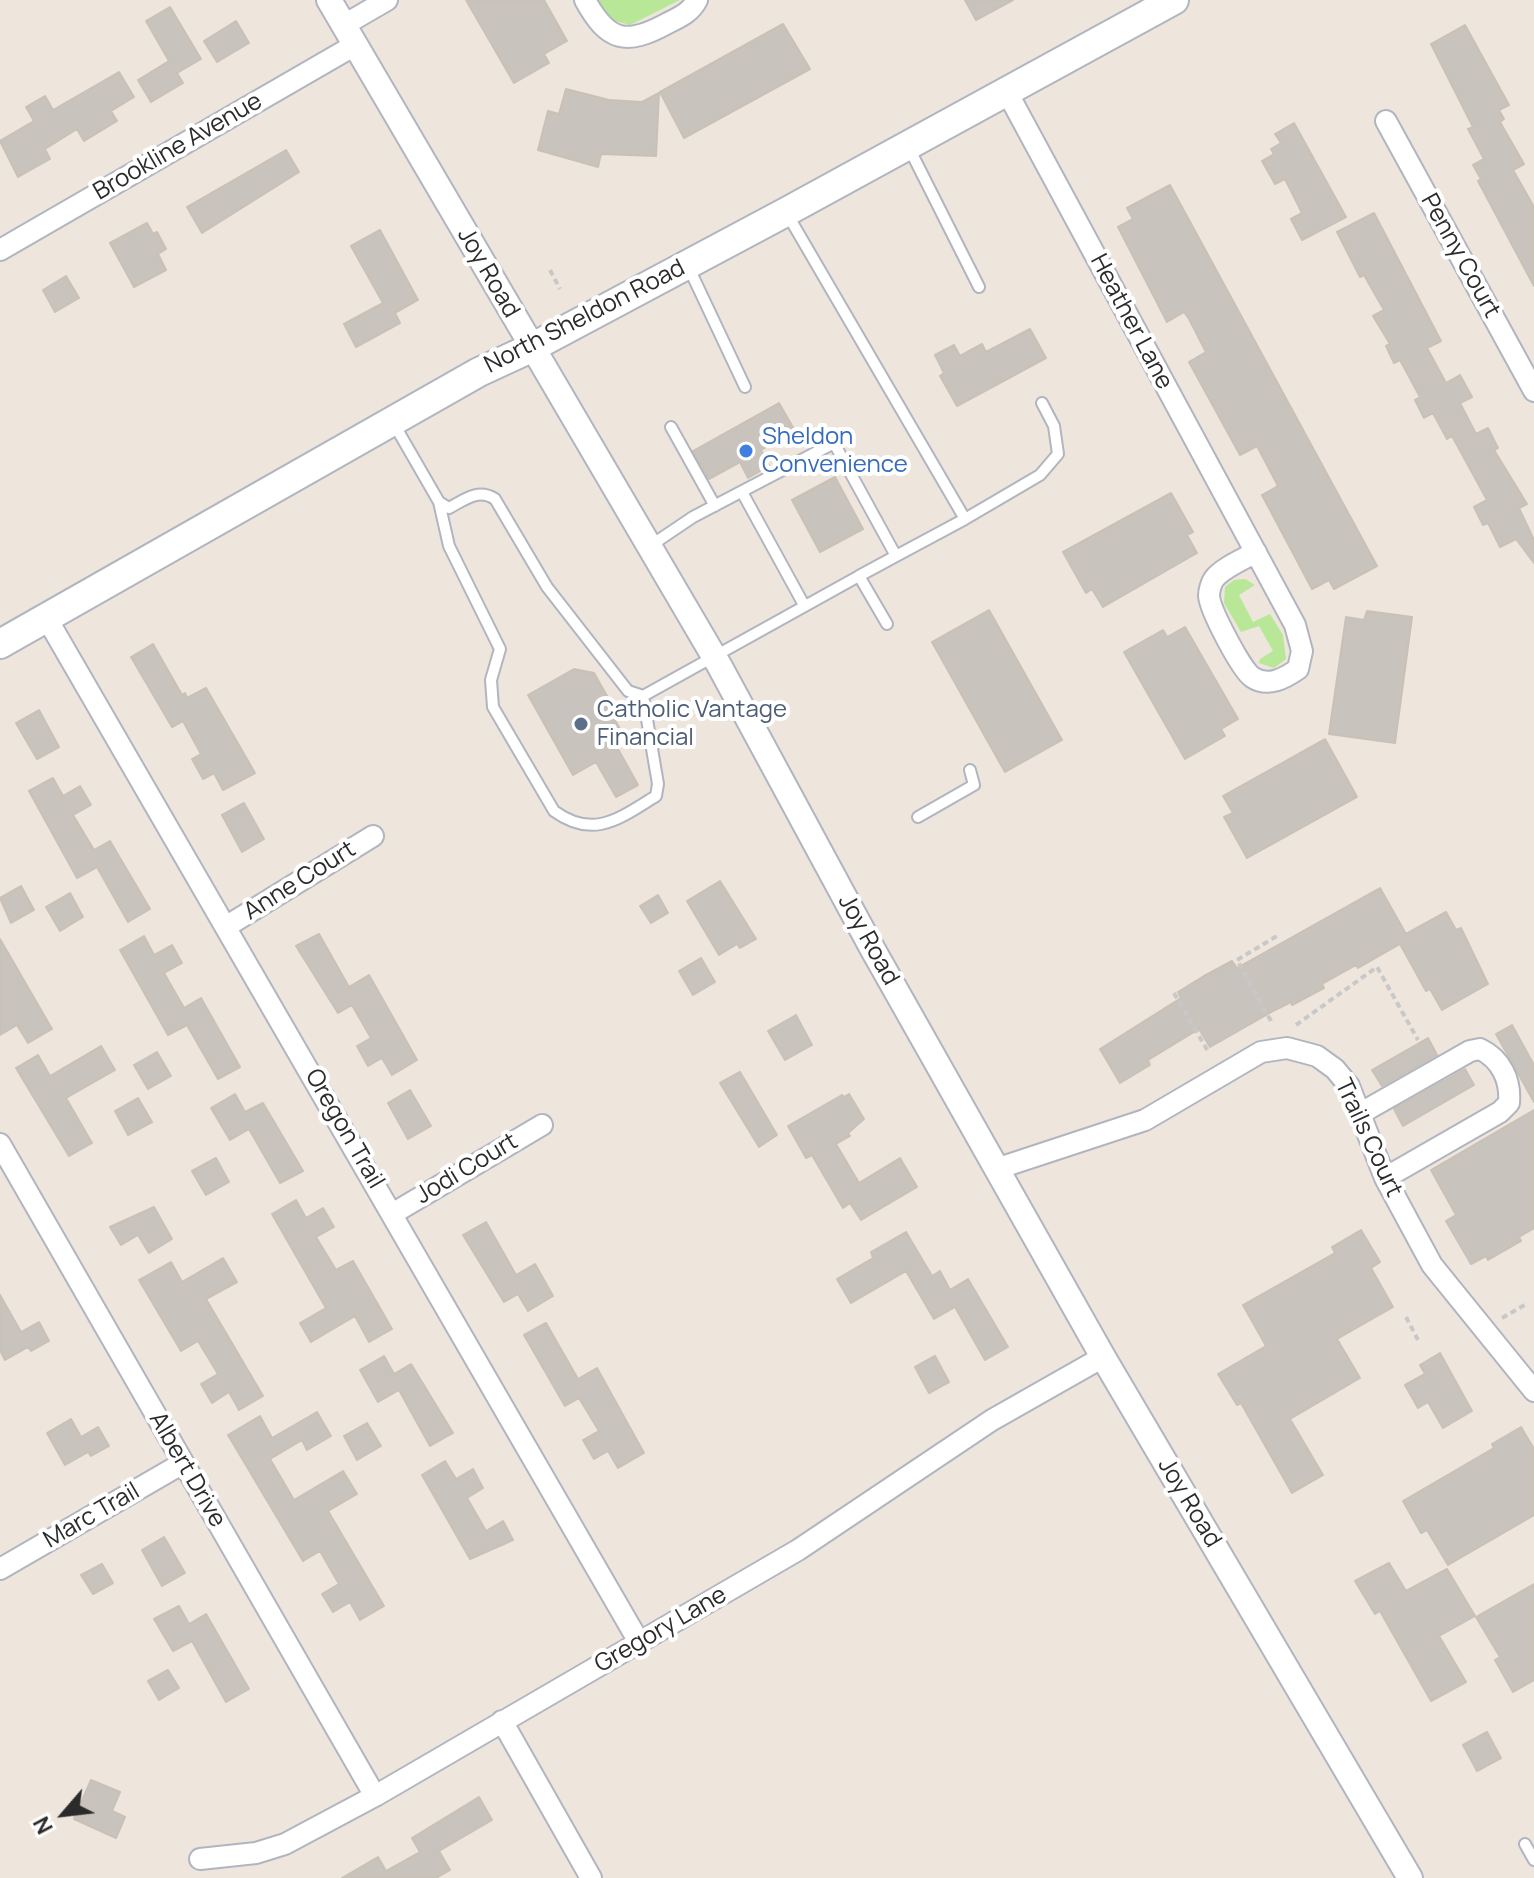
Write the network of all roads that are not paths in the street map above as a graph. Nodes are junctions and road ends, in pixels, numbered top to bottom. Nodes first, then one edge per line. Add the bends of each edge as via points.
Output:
1 (329, 0) edge
2 (387, 0) edge
3 (585, 0) edge
4 (697, 0) edge
5 (1174, 0) edge
6 (350, 35) junction
7 (1007, 92) junction
8 (1386, 121) dead end
9 (908, 146) junction
10 (786, 212) junction
11 (0, 250) edge
12 (687, 264) junction
13 (979, 287) dead end
14 (531, 348) junction
15 (745, 387) dead end
16 (1534, 391) edge
17 (1042, 403) dead end
18 (393, 421) junction
19 (671, 427) dead end
20 (742, 492) junction
21 (439, 502) junction
22 (715, 506) junction
23 (965, 519) junction
24 (650, 546) junction
25 (1256, 552) junction
26 (896, 556) junction
27 (859, 576) junction
28 (804, 605) junction
29 (46, 617) junction
30 (887, 624) dead end
31 (0, 644) edge
32 (713, 655) junction
33 (643, 696) junction
34 (970, 770) dead end
35 (918, 817) dead end
36 (373, 836) dead end
37 (227, 926) junction
38 (1361, 1113) junction
39 (542, 1125) dead end
40 (0, 1144) edge
41 (996, 1169) junction
42 (1385, 1178) junction
43 (392, 1214) junction
44 (1103, 1357) junction
45 (1534, 1391) edge
46 (183, 1463) junction
47 (0, 1569) edge
48 (639, 1642) junction
49 (502, 1721) junction
50 (375, 1796) junction
51 (1525, 1844) dead end
52 (200, 1859) dead end
53 (1534, 1860) edge
54 (591, 1878) edge
55 (1410, 1878) edge

1 - 6 street, Joy Road
2 - 6 street, Brookline Avenue
3 - 4 street via 596,22 610,33 640,38 692,10
5 - 7 main road, North Sheldon Road
6 - 11 street, Brookline Avenue
6 - 14 street, Joy Road
7 - 9 main road, North Sheldon Road
7 - 25 street, Heather Lane
8 - 16 street, Penny Court
9 - 10 main road, North Sheldon Road
9 - 13 lane
10 - 12 main road, North Sheldon Road
10 - 23 lane
12 - 14 main road, North Sheldon Road
12 - 15 lane
14 - 18 main road, North Sheldon Road
14 - 24 street, Joy Road
17 - 23 lane via 1054,426 1058,454 1040,475
18 - 21 lane
18 - 29 main road, North Sheldon Road
19 - 22 lane
20 - 22 lane
20 - 26 lane via 834,443
20 - 28 lane
21 - 33 lane via 449,508 472,495 495,499 547,587 628,691
21 - 33 lane via 449,546 500,649 491,680 493,707 554,811 564,819 607,825 656,796
22 - 24 lane
23 - 26 lane
24 - 32 street, Joy Road
25 - 25 street, Heather Lane via 1295,625 1302,651 1298,669 1269,683 1253,678 1244,667 1212,611 1208,593 1215,577
26 - 27 lane
27 - 28 lane
27 - 30 lane
28 - 32 lane
29 - 31 main road, North Sheldon Road
29 - 37 street, Oregon Trail
32 - 33 lane
32 - 41 street, Joy Road
34 - 35 lane via 974,785
36 - 37 street, Anne Court
37 - 43 street, Oregon Trail
38 - 41 street, Trails Court via 1335,1069 1301,1050 1274,1049 1245,1059 1145,1120
38 - 42 street, Trails Court
38 - 42 street via 1470,1051 1490,1054 1505,1073 1509,1103 1500,1112
39 - 43 street, Jodi Court
40 - 46 street, Albert Drive
41 - 44 street, Joy Road
42 - 45 street, Trails Court via 1432,1265
43 - 48 street, Oregon Trail
44 - 48 street, Gregory Lane via 992,1420 798,1550
44 - 55 street, Joy Road
46 - 47 street, Marc Trail
46 - 50 street, Albert Drive
48 - 49 street, Gregory Lane
49 - 50 street, Gregory Lane
49 - 54 street
50 - 52 street, Gregory Lane via 285,1844
51 - 53 lane

